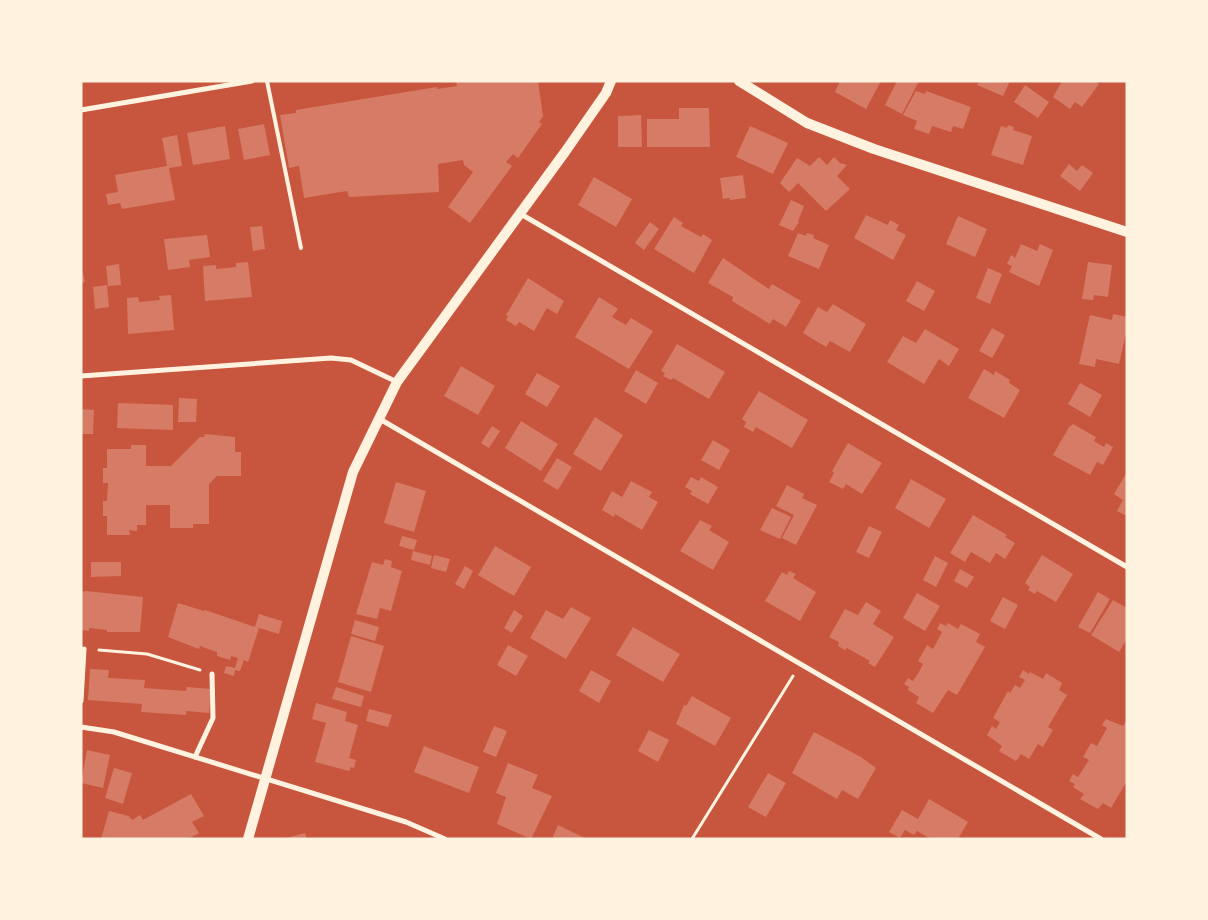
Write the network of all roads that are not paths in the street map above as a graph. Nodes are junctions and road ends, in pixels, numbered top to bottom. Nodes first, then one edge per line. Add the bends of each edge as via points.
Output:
1 (252, 81) edge
2 (267, 81) edge
3 (611, 81) edge
4 (739, 81) edge
5 (215, 84) edge
6 (81, 110) edge
7 (518, 213) junction
8 (1127, 232) edge
9 (301, 248) dead end
10 (81, 376) edge
11 (397, 382) junction
12 (378, 418) junction
13 (1127, 567) edge
14 (84, 648) road end
15 (212, 674) road end
16 (81, 701) edge
17 (81, 726) edge
18 (195, 757) junction
19 (266, 779) junction
20 (248, 839) edge
21 (445, 839) edge
22 (1101, 839) edge

1 - 5 street
2 - 9 lane
3 - 7 main road via 606,93
4 - 8 main road via 807,122 874,150
5 - 6 street
7 - 11 main road
7 - 13 street
10 - 11 street via 330,358 351,360
11 - 12 main road
12 - 19 main road via 353,472
12 - 22 street
14 - 16 street
15 - 18 street via 213,718
17 - 18 street via 114,732
18 - 19 street
19 - 20 main road
19 - 21 street via 406,822

